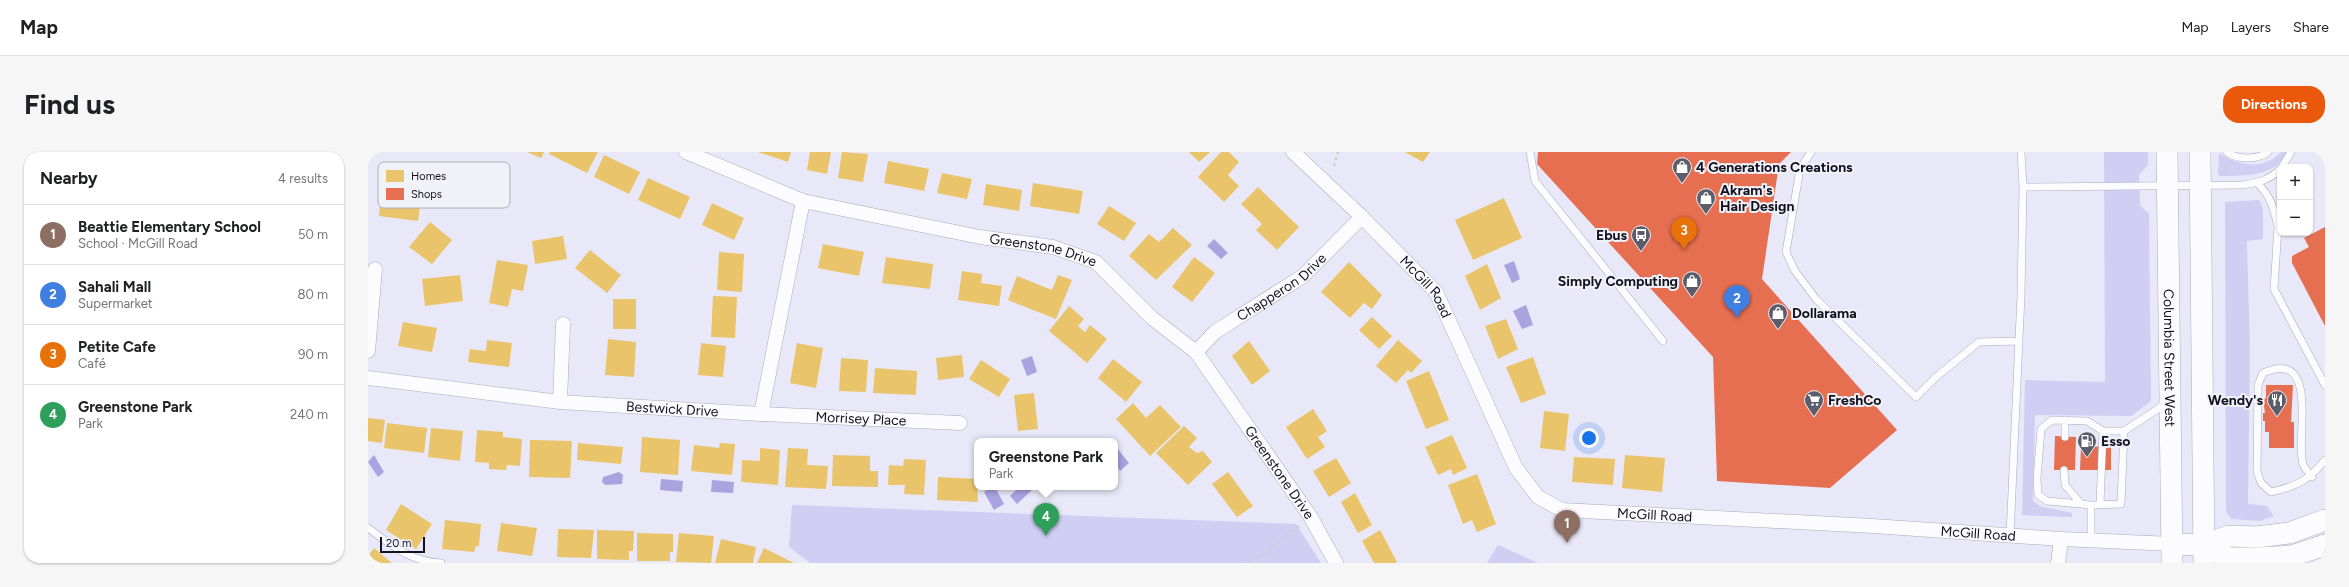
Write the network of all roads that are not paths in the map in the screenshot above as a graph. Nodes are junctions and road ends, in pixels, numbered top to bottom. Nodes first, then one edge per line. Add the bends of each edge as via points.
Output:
1 (686, 152) edge
2 (1293, 152) edge
3 (1530, 152) edge
4 (1811, 152) edge
5 (2021, 152) edge
6 (2167, 152) edge
7 (2200, 152) edge
8 (2268, 152) edge
9 (2291, 152) edge
10 (2227, 155) edge
11 (2284, 164) edge
12 (2277, 172) edge
13 (2257, 183) junction
14 (2167, 185) junction
15 (2201, 185) junction
16 (2023, 187) junction
17 (803, 201) junction
18 (1362, 217) junction
19 (2277, 219) edge
20 (2278, 236) edge
21 (375, 269) dead end
22 (563, 324) dead end
23 (1663, 341) dead end
24 (2019, 341) junction
25 (368, 352) edge
26 (1196, 352) junction
27 (368, 378) edge
28 (2325, 385) edge
29 (560, 402) junction
30 (2170, 402) junction
31 (761, 414) junction
32 (2065, 420) junction
33 (960, 423) dead end
34 (2103, 431) junction
35 (2124, 431) junction
36 (2065, 437) dead end
37 (2325, 460) edge
38 (2064, 470) dead end
39 (2312, 477) junction
40 (2081, 504) junction
41 (2100, 504) junction
42 (2091, 505) junction
43 (2325, 520) edge
44 (368, 528) edge
45 (2010, 535) junction
46 (2061, 539) junction
47 (2091, 541) junction
48 (2325, 545) edge
49 (2172, 553) edge
50 (2204, 554) edge
51 (441, 563) edge
52 (1336, 563) edge
53 (2058, 563) edge

1 - 17 street, Greenstone Drive
2 - 18 street, McGill Road
3 - 23 lane via 1535,181
4 - 24 lane via 1800,169 1786,252 1795,271 1816,299 1916,397 1979,342
5 - 16 lane
6 - 14 main road, Columbia Street West
7 - 15 main road
8 - 10 lane via 2247,158
9 - 11 lane
12 - 13 lane
13 - 15 lane
13 - 19 lane via 2266,192
14 - 15 lane
14 - 16 lane
14 - 30 main road, Columbia Street West
15 - 50 main road
16 - 24 lane
17 - 26 street, Greenstone Drive via 980,237 1053,247 1096,262 1152,318
17 - 31 street
18 - 26 street, Chapperon Drive via 1303,276 1215,332
18 - 45 street, McGill Road via 1436,292 1516,468 1538,497 1562,510
20 - 28 lane via 2274,289
21 - 25 street
22 - 29 street
24 - 45 lane
26 - 52 street, Greenstone Drive via 1310,516
27 - 29 street, Bestwick Drive
29 - 31 street, Bestwick Drive
30 - 35 lane
30 - 49 main road, Columbia Street West
31 - 33 street, Morrisey Place
32 - 34 lane via 2087,421
32 - 36 lane
32 - 40 lane via 2052,420 2041,429 2038,495 2047,501
34 - 35 lane
34 - 41 lane
35 - 41 lane via 2121,504
37 - 39 lane
38 - 40 lane via 2065,485
39 - 39 lane via 2293,487 2271,492 2261,483 2258,471 2258,385 2263,373 2272,369 2290,372 2298,379 2302,391 2303,464
40 - 42 lane
41 - 42 lane
42 - 47 lane
43 - 50 main road, McGill Road via 2289,534 2229,536
44 - 51 lane via 404,554 431,563
45 - 46 street, McGill Road
46 - 47 street, McGill Road
46 - 53 street
47 - 49 street, McGill Road
48 - 50 main road, McGill Road via 2292,556 2229,558
49 - 50 main road, McGill Road

